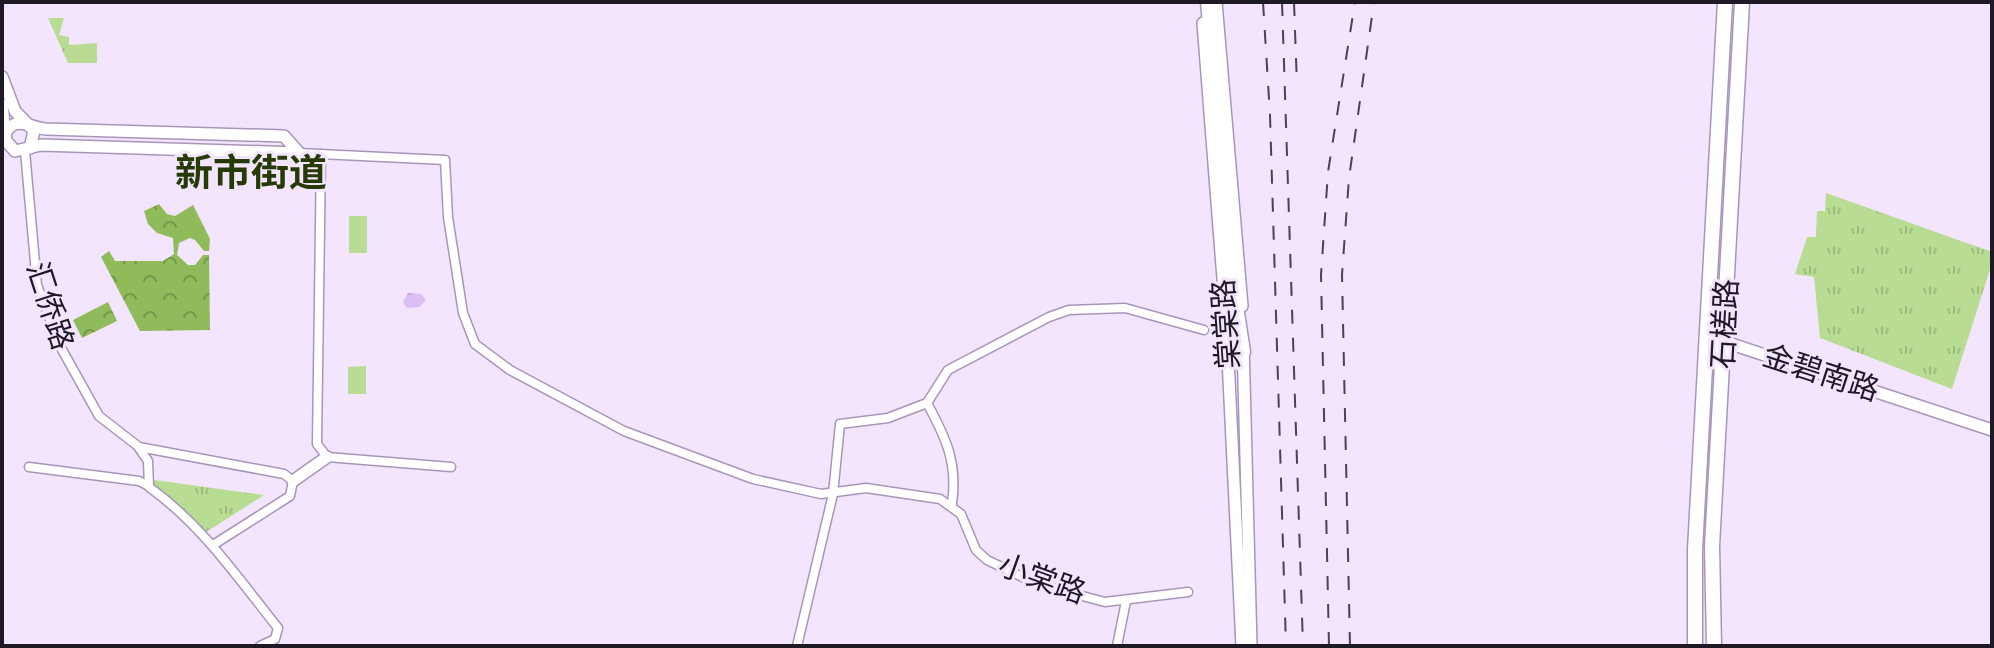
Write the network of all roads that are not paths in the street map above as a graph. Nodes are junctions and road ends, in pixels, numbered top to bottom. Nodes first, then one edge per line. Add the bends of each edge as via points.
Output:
1 (1204, 2) edge
2 (1216, 2) edge
3 (1725, 2) edge
4 (1742, 2) edge
5 (2, 77) edge
6 (2, 105) edge
7 (27, 124) junction
8 (6, 132) junction
9 (28, 149) junction
10 (299, 153) junction
11 (321, 154) junction
12 (1204, 330) dead end
13 (1707, 336) junction
14 (1724, 337) junction
15 (1244, 352) junction
16 (927, 403) junction
17 (1992, 422) edge
18 (1992, 430) edge
19 (139, 447) junction
20 (327, 457) junction
21 (29, 467) dead end
22 (451, 467) dead end
23 (291, 479) junction
24 (149, 487) junction
25 (833, 494) junction
26 (952, 504) junction
27 (213, 545) junction
28 (1188, 592) dead end
29 (1126, 601) junction
30 (260, 646) edge
31 (797, 646) edge
32 (1117, 646) edge
33 (1242, 646) edge
34 (1251, 646) edge
35 (1695, 646) edge
36 (1714, 646) edge

1 - 15 main road
1 - 33 street, 棠棠路
2 - 15 street, 棠棠路
3 - 13 main road, 石槎路
4 - 14 main road, 石槎路
5 - 7 street via 15,111
6 - 8 street
7 - 8 street via 18,122
7 - 9 street via 35,137
7 - 10 street via 41,129 284,136
8 - 9 street via 8,146
9 - 10 street via 41,145
9 - 19 street, 汇侨路 via 37,285 60,346 93,406 112,430
10 - 11 street
11 - 20 street via 316,435
11 - 25 street via 445,160 463,313 483,352 634,435 753,479
12 - 16 street via 1125,308 1069,310 948,370
13 - 14 street, 金碧南路
13 - 35 main road, 石槎路
14 - 17 street, 金碧南路
14 - 18 street, 金碧南路
14 - 36 main road, 石槎路 via 1710,595
15 - 34 street, 棠棠路
16 - 25 street via 888,418 840,424
16 - 26 street via 950,447
19 - 23 street, 汇侨路
19 - 24 street via 148,461
20 - 22 street
20 - 23 street
21 - 24 street via 139,481
23 - 27 street via 290,496
24 - 27 street
25 - 26 street via 866,488 902,491
25 - 31 street
26 - 29 street, 小棠路 via 976,550 1001,568 1105,602
27 - 30 street via 278,628 275,639
28 - 29 street, 小棠路
29 - 32 street

